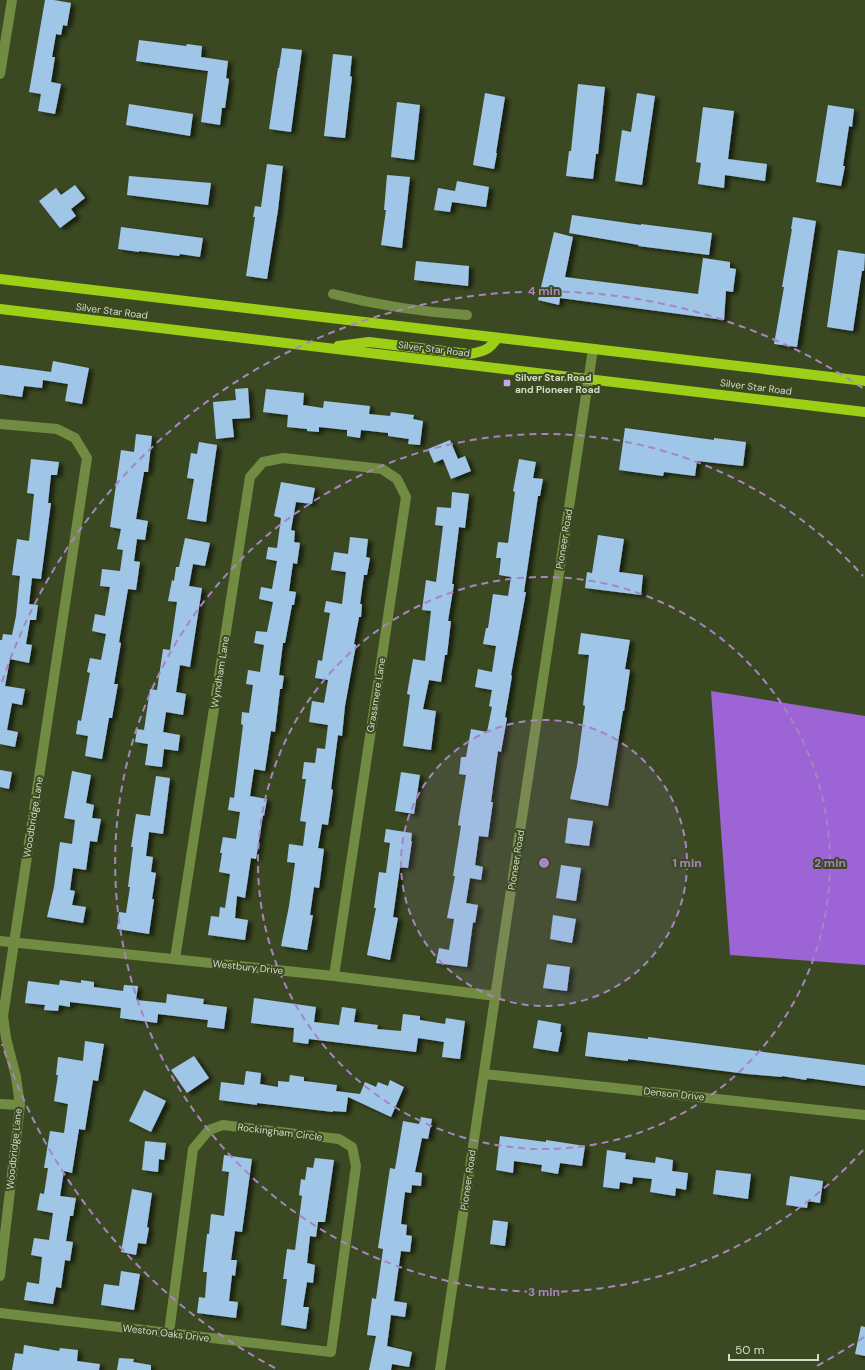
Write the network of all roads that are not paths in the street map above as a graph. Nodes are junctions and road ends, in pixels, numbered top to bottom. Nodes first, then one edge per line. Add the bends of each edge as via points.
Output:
1 (12, 0) edge
2 (0, 73) edge
3 (0, 84) edge
4 (0, 280) edge
5 (333, 294) dead end
6 (0, 309) edge
7 (467, 315) dead end
8 (497, 338) junction
9 (324, 348) junction
10 (593, 349) junction
11 (588, 378) junction
12 (865, 381) edge
13 (865, 412) edge
14 (0, 424) edge
15 (335, 464) joint
16 (0, 941) edge
17 (14, 943) junction
18 (175, 959) junction
19 (334, 976) junction
20 (496, 996) junction
21 (484, 1074) junction
22 (0, 1104) edge
23 (20, 1105) junction
24 (865, 1115) edge
25 (0, 1276) edge
26 (0, 1313) edge
27 (169, 1333) junction
28 (331, 1352) joint
29 (440, 1370) edge

1 - 2 street
2 - 3 street
4 - 8 main road, Silver Star Road
5 - 7 street via 413,310
6 - 9 main road, Silver Star Road
8 - 9 main road via 482,352 469,354 369,342
8 - 10 main road, Silver Star Road
9 - 11 main road, Silver Star Road
10 - 11 street, Pioneer Road
10 - 12 main road, Silver Star Road
11 - 13 main road, Silver Star Road
11 - 20 street, Pioneer Road
14 - 17 street, Woodbridge Lane via 57,430 75,438 87,458
15 - 18 street, Wyndham Lane via 283,458 263,462 250,477
15 - 19 street, Grassmere Lane via 382,469 397,479 406,497
16 - 17 street, Westbury Drive
17 - 18 street, Westbury Drive
17 - 23 street, Woodbridge Lane via 3,1016
18 - 19 street, Westbury Drive
19 - 20 street, Westbury Drive
20 - 21 street, Pioneer Road
21 - 24 street, Denson Drive
21 - 29 street, Pioneer Road
22 - 23 street
23 - 25 street, Woodbridge Lane
26 - 27 street, Weston Oaks Drive
27 - 28 street, Weston Oaks Drive
27 - 28 street, Rockingham Circle via 193,1149 208,1130 223,1125 339,1139 352,1147 356,1166

